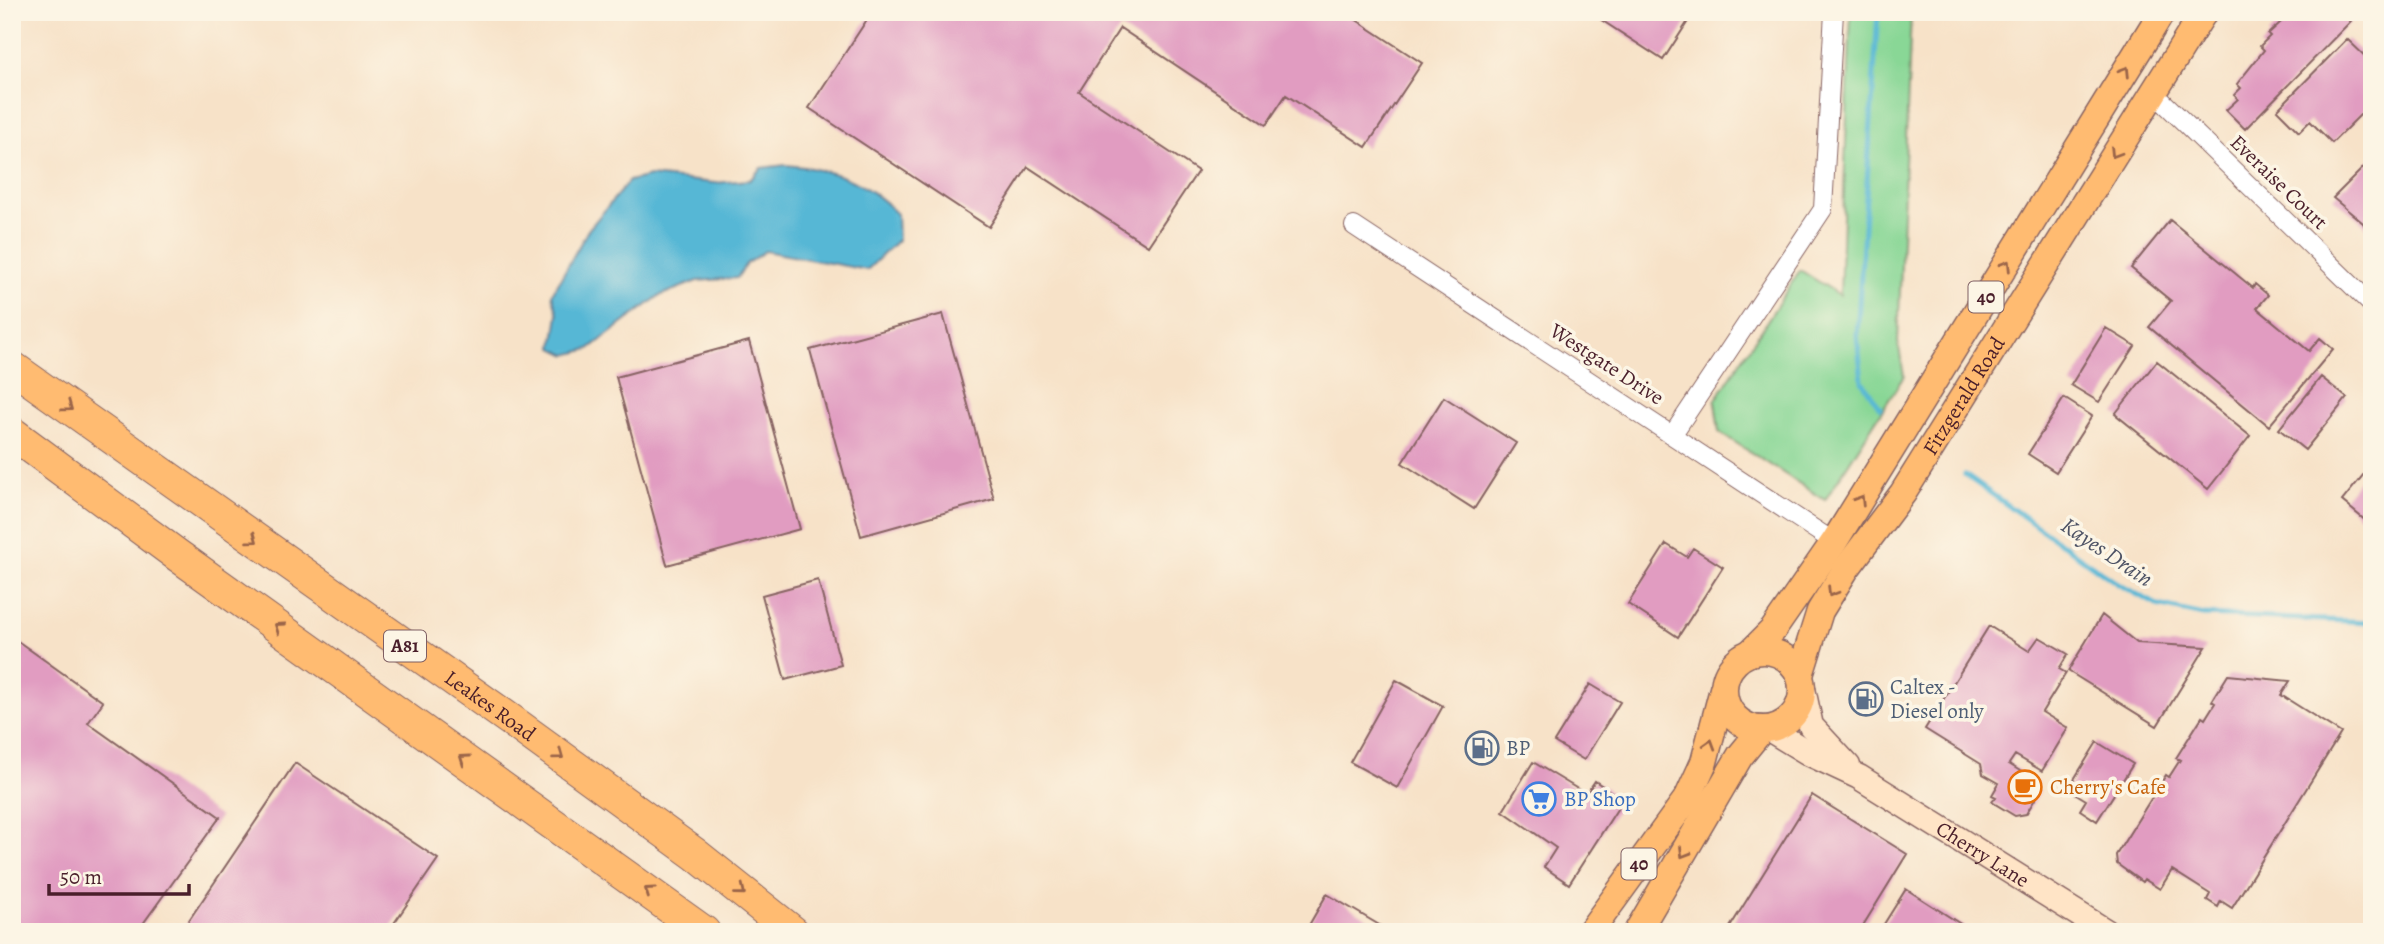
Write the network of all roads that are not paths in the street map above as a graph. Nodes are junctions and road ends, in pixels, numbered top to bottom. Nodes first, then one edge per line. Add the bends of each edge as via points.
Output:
1 (1834, 12) edge
2 (2162, 12) edge
3 (2204, 12) edge
4 (2153, 92) junction
5 (1354, 226) dead end
6 (2372, 305) edge
7 (12, 367) edge
8 (12, 433) edge
9 (1673, 434) junction
10 (12, 460) edge
11 (74, 479) junction
12 (1834, 542) junction
13 (1751, 652) junction
14 (1801, 680) junction
15 (1723, 689) junction
16 (1765, 729) junction
17 (1859, 777) junction
18 (704, 932) edge
19 (793, 932) edge
20 (1590, 932) edge
21 (1636, 932) edge
22 (2107, 932) edge

1 - 9 street via 1823,209
12 -> 2 main road, Fitzgerald Road / 40
3 - 4 main road, Fitzgerald Road / 40
4 - 6 street, Everaise Court
4 -> 14 main road, Fitzgerald Road / 40 via 1903,492 1820,611
5 - 9 street, Westgate Drive
7 -> 19 highway, Leakes Road / A81 via 641,815
8 - 11 highway
9 - 12 street, Westgate Drive
10 - 11 highway
18 -> 11 highway
12 - 13 main road, Fitzgerald Road / 40 via 1773,631
13 - 14 main road via 1774,652 1794,665
13 - 15 main road, 40 via 1731,666
14 - 16 main road, 40 via 1798,708 1791,718
14 - 17 street, Cherry Lane via 1811,726
15 - 16 main road via 1730,712 1750,727
20 -> 15 main road, 40 via 1688,797 1704,762
16 - 17 street, Cherry Lane
16 -> 21 main road, 40 via 1740,756
17 - 22 street, Cherry Lane

